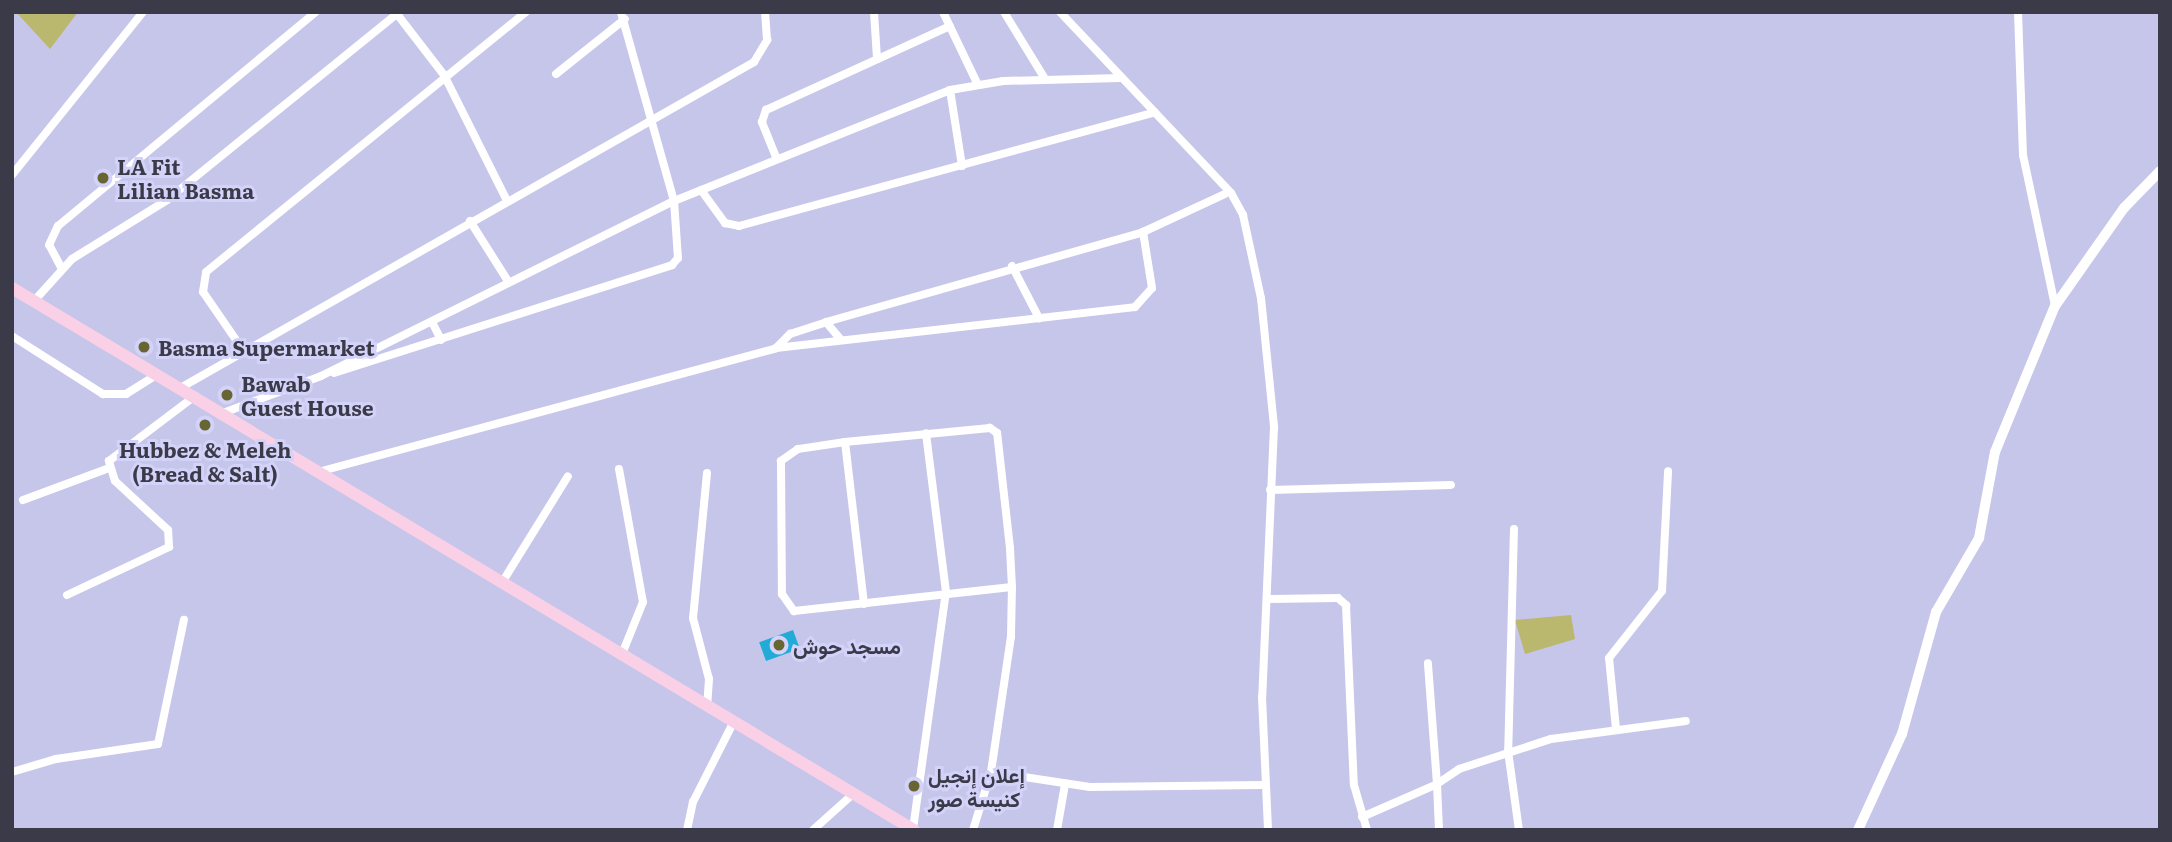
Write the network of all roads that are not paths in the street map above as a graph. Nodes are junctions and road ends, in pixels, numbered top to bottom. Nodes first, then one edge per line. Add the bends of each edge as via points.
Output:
1 (316, 12) edge
2 (526, 12) edge
3 (765, 12) edge
4 (874, 12) edge
5 (943, 12) edge
6 (1004, 12) edge
7 (1060, 12) edge
8 (2018, 12) edge
9 (142, 13) edge
10 (398, 13) edge
11 (623, 16) edge
12 (950, 26) junction
13 (877, 59) junction
14 (556, 74) dead end
15 (444, 75) junction
16 (1120, 78) junction
17 (1045, 79) junction
18 (977, 83) junction
19 (950, 90) junction
20 (1155, 112) junction
21 (649, 119) junction
22 (776, 158) junction
23 (962, 166) junction
24 (2160, 171) edge
25 (12, 174) edge
26 (701, 190) junction
27 (1225, 194) junction
28 (507, 201) junction
29 (674, 201) junction
30 (470, 221) junction
31 (1143, 232) junction
32 (1013, 266) junction
33 (62, 269) junction
34 (508, 282) junction
35 (12, 288) edge
36 (34, 301) junction
37 (2054, 306) junction
38 (1039, 318) junction
39 (432, 322) junction
40 (825, 322) junction
41 (12, 336) edge
42 (441, 340) junction
43 (841, 340) junction
44 (776, 348) junction
45 (245, 353) junction
46 (157, 375) junction
47 (321, 376) junction
48 (182, 387) junction
49 (195, 396) junction
50 (223, 413) junction
51 (926, 433) junction
52 (845, 442) junction
53 (109, 468) junction
54 (619, 469) dead end
55 (1668, 471) dead end
56 (312, 473) junction
57 (707, 473) dead end
58 (568, 476) dead end
59 (1451, 485) dead end
60 (1270, 490) junction
61 (23, 500) dead end
62 (1514, 529) dead end
63 (503, 581) junction
64 (1012, 587) junction
65 (946, 593) junction
66 (67, 594) dead end
67 (1267, 599) junction
68 (864, 604) junction
69 (184, 620) dead end
70 (622, 654) junction
71 (1428, 663) dead end
72 (707, 707) junction
73 (1686, 721) dead end
74 (733, 723) junction
75 (1616, 729) junction
76 (1508, 751) junction
77 (12, 772) edge
78 (991, 772) junction
79 (1065, 784) junction
80 (1437, 784) junction
81 (1262, 785) junction
82 (853, 794) junction
83 (1362, 817) junction
84 (914, 829) edge
85 (687, 830) edge
86 (813, 830) edge
87 (973, 830) edge
88 (1057, 830) edge
89 (1268, 830) edge
90 (1367, 830) edge
91 (1439, 830) edge
92 (1519, 830) edge
93 (1858, 830) edge

1 - 33 street via 58,226 49,246
2 - 15 street
3 - 21 street via 766,40 754,62
4 - 13 street
5 - 12 street
6 - 17 street
7 - 16 street
8 - 37 street via 2022,155
9 - 25 street
10 - 15 street
10 - 33 street via 167,200
11 - 14 street
11 - 21 street
12 - 13 street
12 - 18 street
13 - 22 street via 766,110 762,122
15 - 28 street
15 - 45 street via 206,272 203,292
16 - 17 street
16 - 20 street
17 - 18 street
18 - 19 street
19 - 22 street
19 - 23 street
20 - 23 street
20 - 27 street
21 - 28 street
21 - 29 street
22 - 26 street
23 - 26 street via 739,226 725,223
24 - 37 street via 2124,208
26 - 29 street
27 - 31 street
27 - 60 street via 1240,205 1261,298 1274,427
28 - 30 street
29 - 34 street
29 - 42 street via 679,243 672,265
30 - 34 street
30 - 45 street
31 - 32 street
31 - 38 street via 1153,282 1143,303
32 - 38 street
32 - 40 street
33 - 36 street
34 - 39 street
35 - 36 main road
36 - 46 main road
37 - 93 street via 1998,442 1979,538 1936,612 1902,734
38 - 43 street
39 - 42 street
39 - 47 street
40 - 43 street
40 - 44 street via 790,334
41 - 46 street via 103,394 127,394
42 - 47 street
43 - 44 street
44 - 56 street
45 - 48 street
46 - 48 main road
47 - 50 street
48 - 49 main road
49 - 50 main road
49 - 53 street via 122,448
50 - 56 main road
51 - 52 street
51 - 64 street via 990,428 998,433
51 - 65 street
52 - 68 street
52 - 68 street via 798,449 781,461 782,593 794,611
53 - 61 street
53 - 66 street via 171,541 158,555
54 - 70 street via 643,601
55 - 75 street via 1662,591 1609,658
56 - 63 main road
57 - 72 street via 693,618 709,679
58 - 63 street
59 - 60 street
60 - 67 street
62 - 76 street
63 - 70 main road
64 - 65 street
64 - 78 street
65 - 68 street
65 - 84 street
67 - 81 street
67 - 83 street via 1338,598 1346,605 1354,785
69 - 77 street via 158,744 56,759
70 - 72 main road
71 - 80 street
72 - 74 main road
73 - 75 street
74 - 82 main road
74 - 85 street via 693,802
75 - 76 street
76 - 80 street
76 - 92 street
78 - 79 street
78 - 87 street
79 - 81 street
79 - 88 street
80 - 83 street
80 - 91 street
81 - 89 street
82 - 84 main road
82 - 86 street
83 - 90 street

